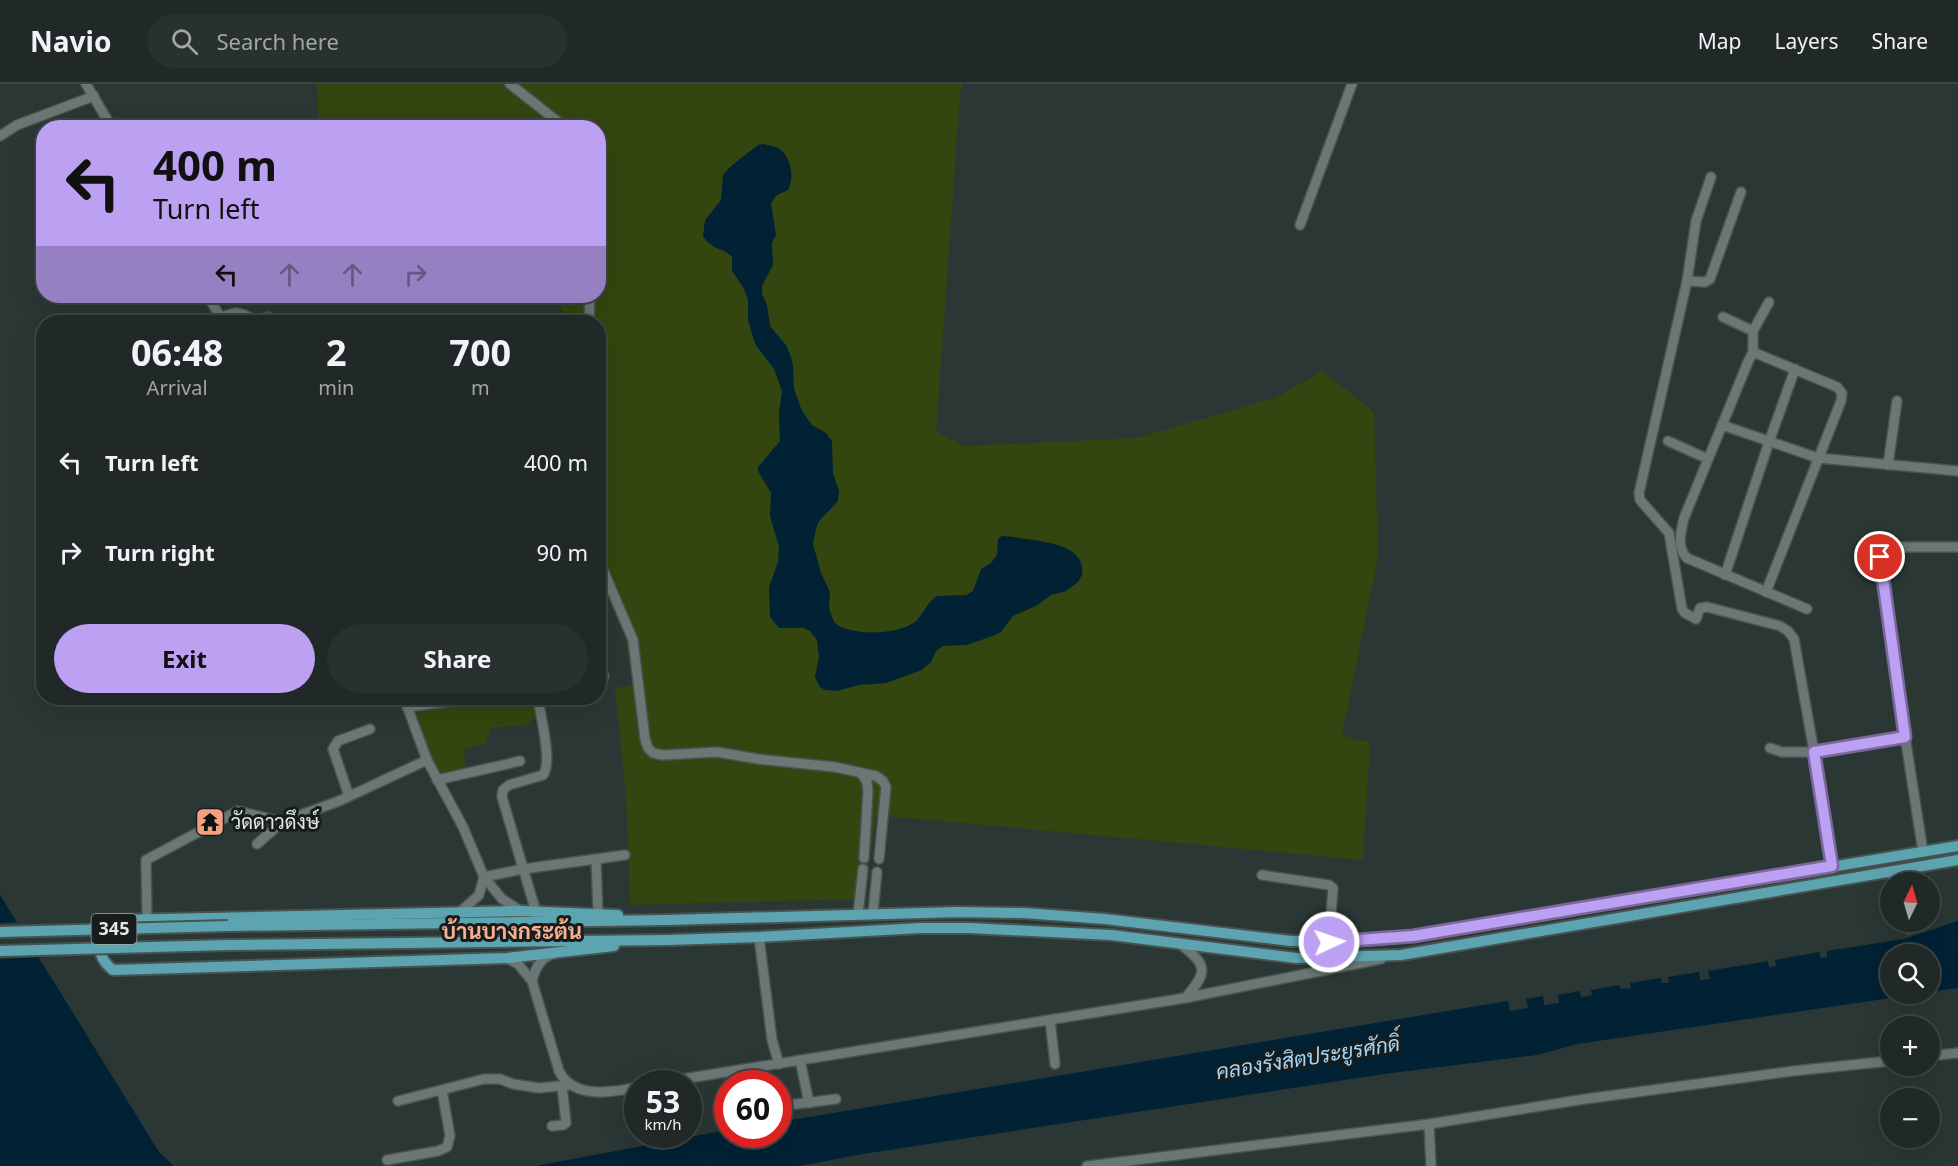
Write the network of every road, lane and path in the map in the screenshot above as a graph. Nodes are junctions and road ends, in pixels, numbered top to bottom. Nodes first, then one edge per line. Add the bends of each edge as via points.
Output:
1 (86, 84) edge
2 (510, 84) edge
3 (1352, 84) edge
4 (94, 96) junction
5 (108, 120) edge
6 (556, 120) edge
7 (0, 136) edge
8 (1711, 177) dead end
9 (1741, 192) dead end
10 (1300, 225) dead end
11 (1687, 281) junction
12 (1768, 302) dead end
13 (1723, 317) dead end
14 (1753, 331) junction
15 (1754, 352) junction
16 (1795, 369) junction
17 (1897, 401) dead end
18 (1722, 425) junction
19 (1668, 441) dead end
20 (1768, 442) junction
21 (1818, 458) junction
22 (1708, 459) junction
23 (1888, 465) junction
24 (1958, 471) edge
25 (1958, 547) edge
26 (1725, 574) junction
27 (606, 577) edge
28 (1766, 592) junction
29 (1807, 609) dead end
30 (406, 705) edge
31 (539, 705) edge
32 (370, 729) dead end
33 (1905, 737) junction
34 (1770, 748) dead end
35 (1814, 752) junction
36 (427, 760) junction
37 (520, 761) dead end
38 (862, 774) junction
39 (437, 780) junction
40 (349, 796) junction
41 (282, 822) junction
42 (257, 844) dead end
43 (1958, 846) edge
44 (1923, 852) junction
45 (625, 855) dead end
46 (864, 858) dead end
47 (596, 859) junction
48 (879, 859) dead end
49 (1958, 860) edge
50 (1832, 866) junction
51 (523, 869) junction
52 (863, 869) dead end
53 (877, 872) dead end
54 (1911, 872) edge
55 (1262, 875) dead end
56 (484, 877) junction
57 (1880, 879) edge
58 (521, 911) junction
59 (460, 912) junction
60 (536, 912) junction
61 (598, 913) junction
62 (873, 913) junction
63 (858, 914) junction
64 (147, 919) junction
65 (667, 920) junction
66 (0, 932) edge
67 (759, 937) junction
68 (668, 940) junction
69 (1329, 942) junction
70 (1180, 944) junction
71 (0, 951) edge
72 (563, 952) junction
73 (1401, 955) junction
74 (507, 958) junction
75 (532, 981) junction
76 (1185, 998) junction
77 (1050, 1020) junction
78 (1958, 1053) edge
79 (1940, 1055) edge
80 (800, 1060) junction
81 (1880, 1061) edge
82 (779, 1064) junction
83 (1055, 1064) dead end
84 (745, 1069) joint
85 (702, 1076) edge
86 (566, 1086) junction
87 (442, 1090) junction
88 (624, 1091) edge
89 (836, 1100) dead end
90 (398, 1101) dead end
91 (808, 1103) junction
92 (792, 1105) edge
93 (1429, 1124) junction
94 (552, 1126) dead end
95 (387, 1160) dead end
96 (1087, 1166) edge
97 (1431, 1166) edge

1 - 4 street
2 - 6 street
3 - 10 street
4 - 5 street
4 - 7 street via 17,125
8 - 11 street via 1696,221
9 - 11 street via 1710,279
11 - 35 street via 1640,500 1669,533 1685,613 1696,619 1700,608 1707,607 1780,626 1794,639
12 - 14 street
13 - 14 street
14 - 15 street
15 - 16 street
15 - 18 street
16 - 20 street
16 - 21 street via 1837,387 1842,393
17 - 23 street
18 - 20 street
18 - 22 street
19 - 22 street
20 - 21 street
20 - 26 street
21 - 23 street
21 - 28 street
22 - 26 street via 1684,518 1680,544 1687,558
23 - 24 street
25 - 33 street via 1890,547 1880,557
26 - 28 street
27 - 38 street via 633,640 645,739 653,753 731,753 836,766
28 - 29 street
30 - 36 street
31 - 51 street via 546,771 509,785 502,797
32 - 40 street via 338,741 333,749
33 - 35 street
33 - 44 street
34 - 35 street
35 - 50 street
36 - 39 street
36 - 40 street
37 - 39 street
38 - 46 street via 868,791
38 - 48 street via 876,776 886,788
39 - 56 street
40 - 41 street
41 - 42 street
41 - 64 street via 238,811 146,860
43 - 44 main road, 345
44 - 50 main road, 345
45 - 47 street
47 - 51 street
47 - 61 street
49 - 54 main road, 345
50 - 69 main road, 345 via 1413,936
51 - 56 street
51 - 60 street
52 - 63 street
53 - 62 street
55 - 69 street via 1333,888
56 - 58 street via 502,899
56 - 59 street via 479,895
57 - 73 main road, 345
58 - 59 main road
58 - 60 main road
59 - 64 main road
60 - 61 main road
61 - 65 main road
62 - 63 main road, 345
62 - 69 main road, 345 via 1065,916 1258,939
63 - 65 main road, 345
64 - 74 main road via 106,924 98,945 106,965 113,970
65 - 66 main road, 345, bridge
67 - 68 main road, 345
67 - 70 main road, 345 via 979,928 1111,935
67 - 82 street via 772,1040
68 - 71 main road, 345, bridge
68 - 72 main road
70 - 73 main road, 345 via 1296,958
70 - 76 street via 1198,957 1202,965 1202,977
72 - 74 main road
72 - 75 street via 539,963
73 - 76 street
74 - 75 street
75 - 86 street
76 - 77 street
77 - 80 street
77 - 83 street
78 - 79 street
80 - 82 street
80 - 91 street
81 - 93 street
82 - 84 street
84 - 85 street
86 - 87 street via 539,1088 484,1079
86 - 88 street via 588,1091
86 - 94 street via 566,1123
87 - 90 street
87 - 95 street via 450,1136 447,1147
89 - 91 street
91 - 92 street
93 - 96 street
93 - 97 street

